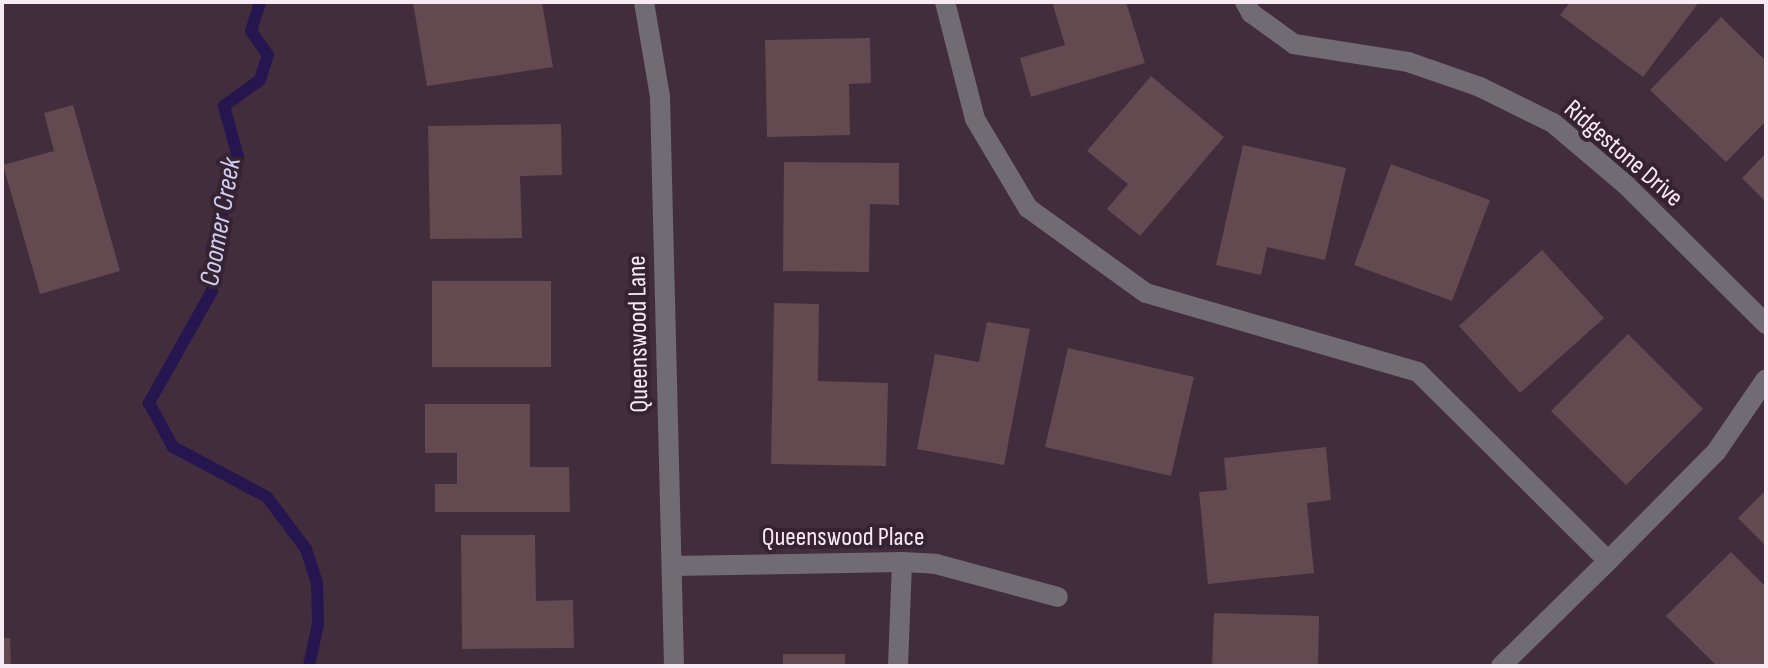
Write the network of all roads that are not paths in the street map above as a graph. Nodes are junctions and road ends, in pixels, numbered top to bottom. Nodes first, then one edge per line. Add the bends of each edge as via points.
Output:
1 (644, 2) edge
2 (945, 2) edge
3 (1245, 2) edge
4 (1766, 324) edge
5 (1766, 379) edge
6 (1608, 561) junction
7 (902, 562) junction
8 (672, 566) junction
9 (1058, 597) dead end
10 (674, 666) edge
11 (898, 666) edge
12 (1501, 666) edge

1 - 8 street, Queenswood Lane via 660,97
2 - 6 street via 975,119 1028,208 1146,293 1418,372
3 - 4 street, Ridgestone Drive via 1251,13 1294,44 1408,62 1480,87 1553,123 1625,184
5 - 6 street via 1716,452
6 - 12 street
7 - 8 street, Queenswood Place
7 - 9 street, Queenswood Place via 936,564
7 - 11 street
8 - 10 street, Queenswood Lane

